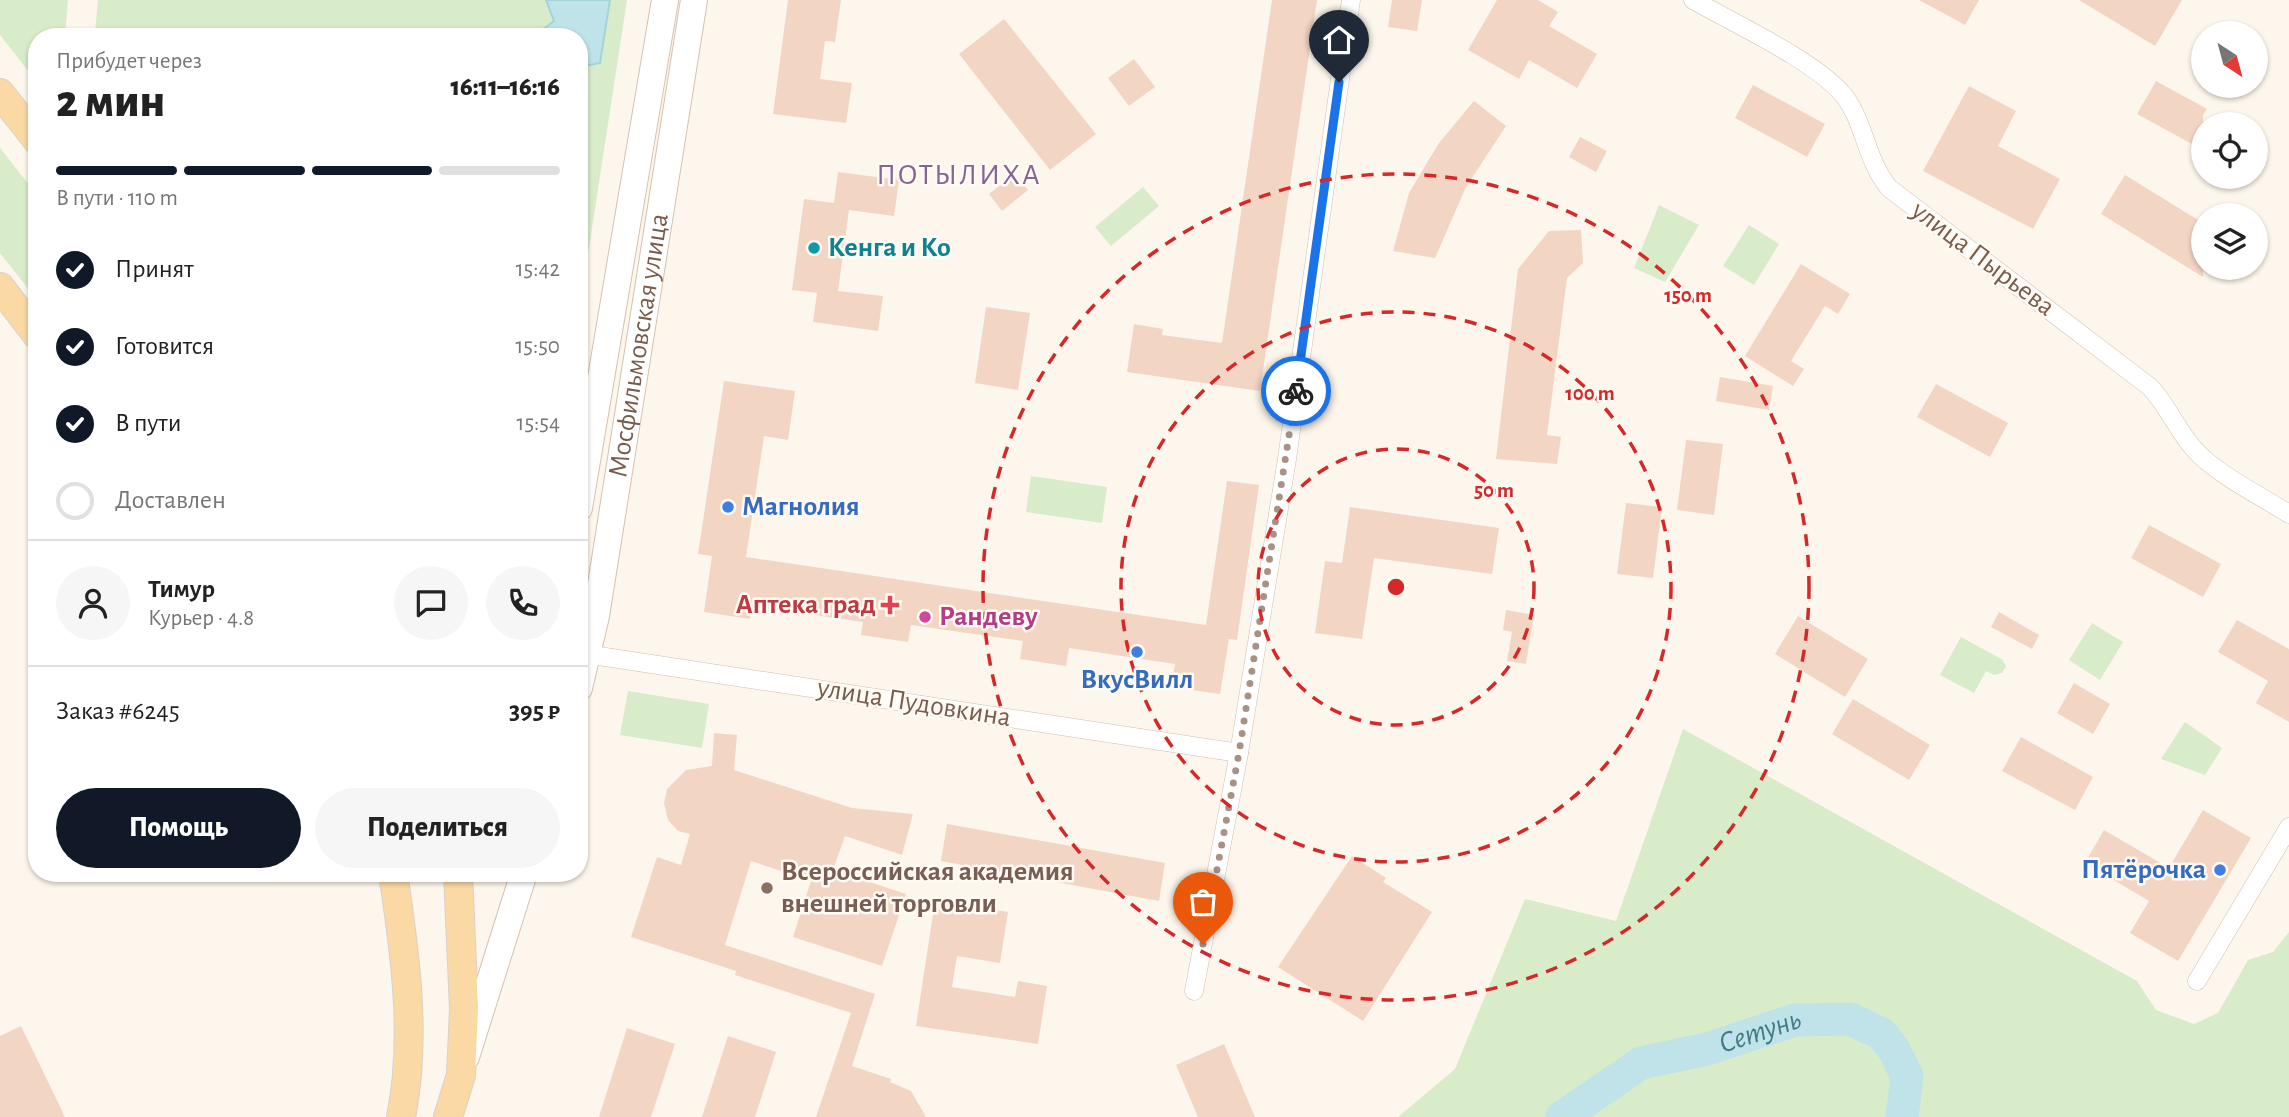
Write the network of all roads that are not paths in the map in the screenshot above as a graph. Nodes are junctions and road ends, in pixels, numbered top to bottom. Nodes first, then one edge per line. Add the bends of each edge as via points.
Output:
1 (664, 0) edge
2 (694, 0) edge
3 (1352, 0) edge
4 (1693, 0) edge
5 (0, 93) edge
6 (28, 129) edge
7 (0, 287) edge
8 (28, 323) edge
9 (588, 454) edge
10 (2289, 514) edge
11 (588, 629) edge
12 (588, 654) edge
13 (1239, 753) junction
14 (2289, 827) edge
15 (394, 882) edge
16 (459, 882) edge
17 (521, 882) edge
18 (2197, 981) dead end
19 (1194, 991) dead end
20 (461, 1075) junction
21 (401, 1117) edge
22 (448, 1117) edge

1 - 9 main road, Мосфильмовская улица
2 - 11 main road, Мосфильмовская улица
3 - 13 street via 1287,459
4 - 10 street, улица Пырьева via 1827,77 1847,99 1875,171 1889,188 2150,387 2208,462
5 - 6 main road
7 - 8 main road
12 - 13 street, улица Пудовкина
13 - 19 street
14 - 18 street
15 - 21 main road via 405,957
16 - 20 main road via 464,962
17 - 20 main road
20 - 22 main road

